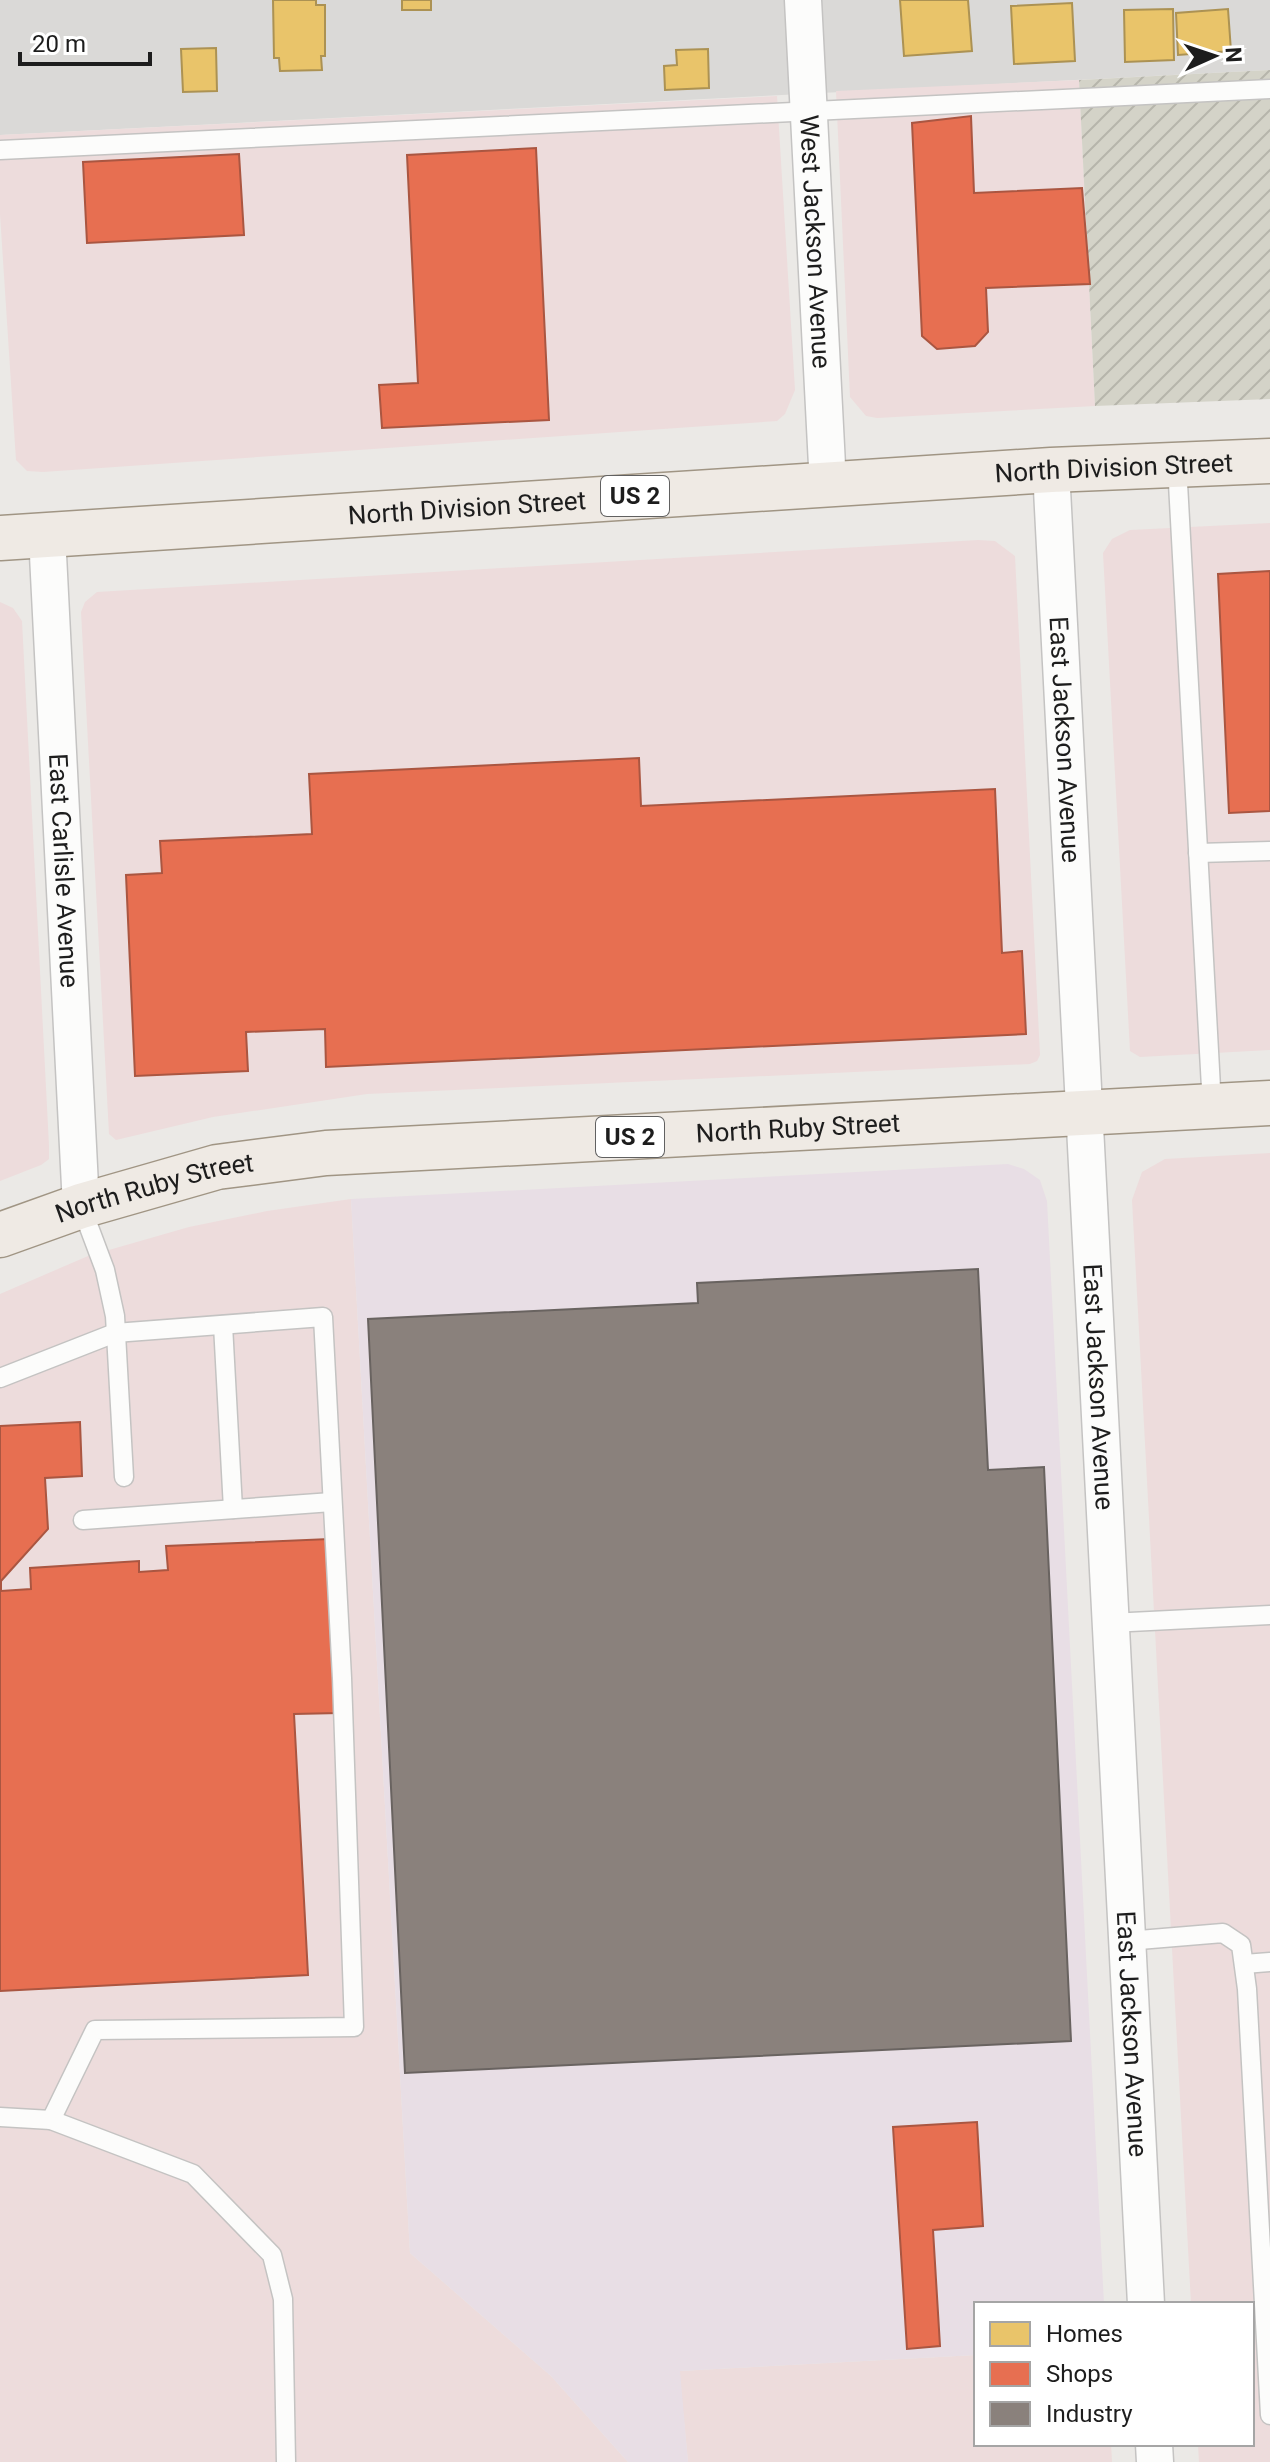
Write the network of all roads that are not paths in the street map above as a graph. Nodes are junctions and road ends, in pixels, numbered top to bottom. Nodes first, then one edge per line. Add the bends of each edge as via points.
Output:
1 (803, 0) edge
2 (1270, 89) edge
3 (809, 109) junction
4 (0, 150) edge
5 (1270, 461) edge
6 (1177, 465) junction
7 (1051, 470) junction
8 (828, 485) junction
9 (47, 535) junction
10 (0, 538) edge
11 (1270, 851) edge
12 (1198, 853) junction
13 (1270, 1103) edge
14 (1212, 1106) junction
15 (1083, 1114) junction
16 (81, 1206) junction
17 (0, 1235) edge
18 (223, 1325) junction
19 (115, 1333) junction
20 (0, 1378) edge
21 (124, 1477) dead end
22 (332, 1502) junction
23 (233, 1509) junction
24 (83, 1520) dead end
25 (1270, 1615) edge
26 (1110, 1623) junction
27 (1127, 1941) junction
28 (1270, 1962) edge
29 (1244, 1964) junction
30 (0, 2117) edge
31 (51, 2120) junction
32 (1146, 2302) edge
33 (1270, 2415) edge
34 (286, 2462) edge

1 - 3 street, West Jackson Avenue
2 - 3 lane
3 - 4 lane
3 - 8 street, West Jackson Avenue
5 - 6 main road, North Division Street / US 2
6 - 7 main road, North Division Street / US 2
6 - 12 lane
7 - 8 main road, North Division Street / US 2
7 - 15 street, East Jackson Avenue
8 - 9 main road, North Division Street / US 2
9 - 10 main road, North Division Street / US 2
9 - 16 street, East Carlisle Avenue
11 - 12 lane
12 - 14 lane
13 - 14 main road, North Ruby Street / US 2
14 - 15 main road, North Ruby Street / US 2
15 - 16 main road, North Ruby Street / US 2 via 326,1153 217,1167
15 - 26 street, East Jackson Avenue
16 - 17 main road, North Ruby Street / US 2
16 - 19 lane via 105,1270
18 - 19 lane
18 - 22 lane via 323,1317
18 - 23 lane
19 - 20 lane
19 - 21 lane
22 - 23 lane
22 - 31 lane via 354,2027 95,2030
23 - 24 lane
25 - 26 lane
26 - 27 street, East Jackson Avenue
27 - 29 lane via 1223,1933 1241,1945
27 - 32 street, East Jackson Avenue
28 - 29 lane
29 - 33 lane
30 - 31 lane
31 - 34 lane via 193,2174 272,2255 283,2299

